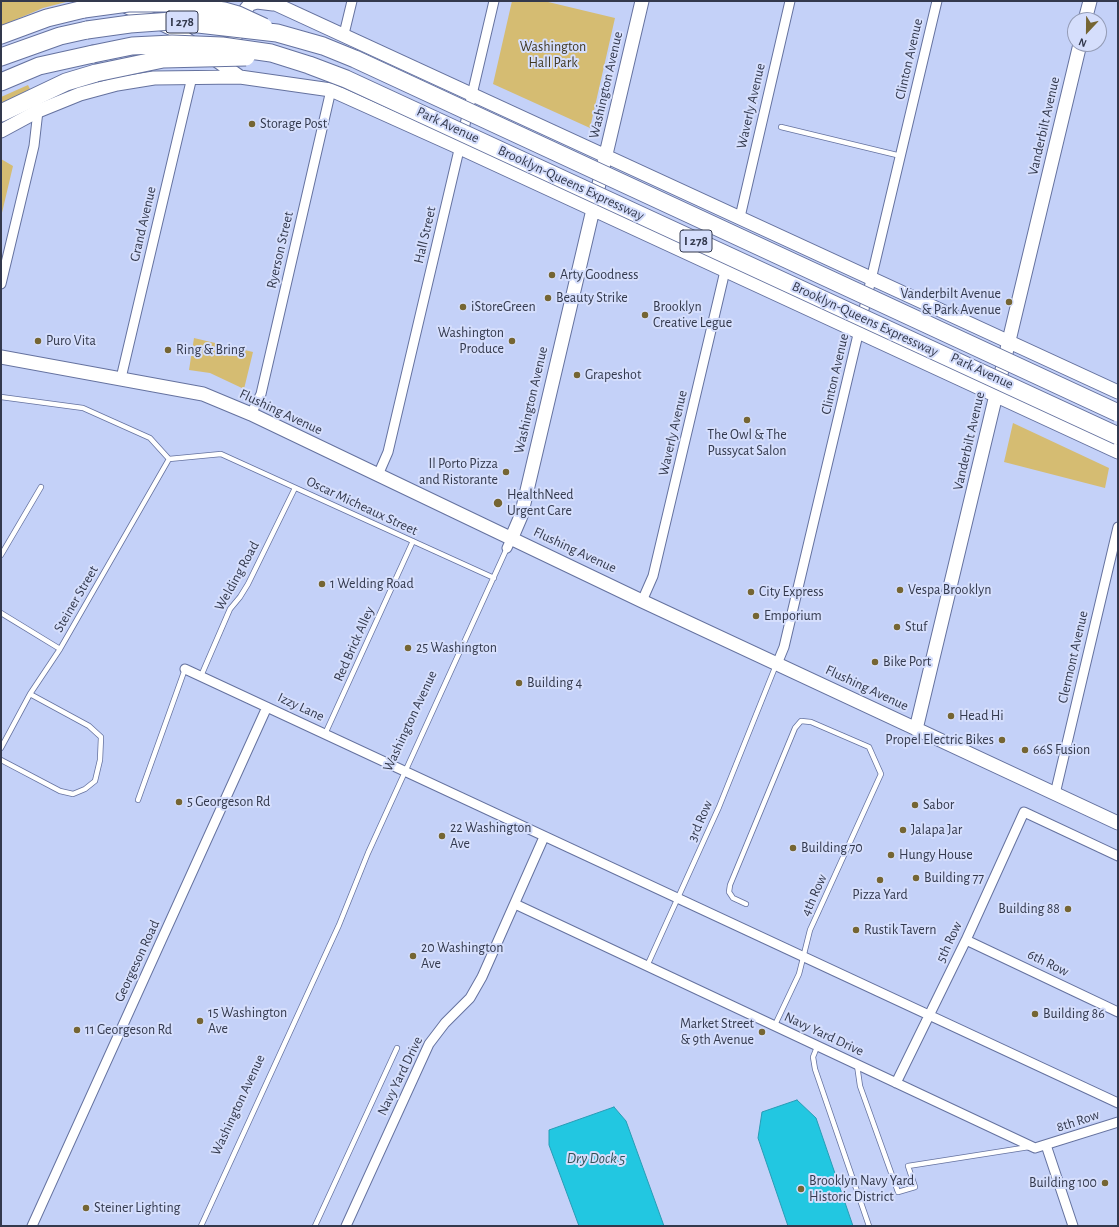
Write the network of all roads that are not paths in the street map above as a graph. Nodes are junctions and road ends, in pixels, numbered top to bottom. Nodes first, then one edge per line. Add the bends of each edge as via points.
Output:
1 (113, 1) edge
2 (352, 1) edge
3 (494, 1) edge
4 (642, 1) edge
5 (790, 1) edge
6 (938, 1) edge
7 (1090, 1) edge
8 (271, 3) edge
9 (1087, 12) edge
10 (277, 33) junction
11 (344, 34) junction
12 (1, 35) edge
13 (1078, 52) edge
14 (271, 53) junction
15 (1, 57) edge
16 (192, 77) junction
17 (240, 77) junction
18 (1, 82) edge
19 (331, 90) junction
20 (472, 94) junction
21 (38, 112) junction
22 (1, 113) edge
23 (781, 127) dead end
24 (1, 131) edge
25 (460, 148) junction
26 (606, 156) junction
27 (901, 156) junction
28 (592, 209) junction
29 (740, 217) junction
30 (725, 271) junction
31 (872, 279) junction
32 (1, 284) edge
33 (859, 332) junction
34 (1010, 341) junction
35 (1, 357) edge
36 (121, 378) junction
37 (1118, 392) edge
38 (996, 396) junction
39 (1, 397) edge
40 (1118, 413) edge
41 (251, 414) junction
42 (1118, 436) edge
43 (1118, 452) edge
44 (168, 459) junction
45 (378, 474) junction
46 (41, 487) dead end
47 (295, 488) junction
48 (1118, 528) edge
49 (413, 541) junction
50 (509, 543) junction
51 (1, 555) edge
52 (494, 578) junction
53 (642, 600) junction
54 (1, 613) edge
55 (60, 649) junction
56 (777, 664) junction
57 (185, 669) joint
58 (200, 676) junction
59 (769, 682) joint
60 (30, 694) junction
61 (267, 707) junction
62 (916, 728) junction
63 (325, 734) junction
64 (1, 748) edge
65 (1, 760) edge
66 (404, 771) junction
67 (1055, 794) junction
68 (138, 800) dead end
69 (1118, 824) edge
70 (544, 837) junction
71 (1118, 856) edge
72 (678, 899) junction
73 (515, 904) junction
74 (746, 904) dead end
75 (966, 940) junction
76 (803, 955) junction
77 (647, 966) junction
78 (1118, 1012) edge
79 (930, 1014) junction
80 (774, 1027) junction
81 (817, 1047) junction
82 (397, 1048) dead end
83 (857, 1065) junction
84 (896, 1083) junction
85 (1118, 1103) edge
86 (1118, 1122) edge
87 (1046, 1145) junction
88 (1032, 1147) junction
89 (32, 1226) edge
90 (201, 1226) edge
91 (315, 1226) edge
92 (346, 1226) edge
93 (870, 1226) edge
94 (1073, 1226) edge

1 - 17 main road, Park Avenue via 172,29
2 - 11 street
3 - 20 street, Hall Street
4 - 26 main road, Washington Avenue
5 - 29 street, Waverly Avenue
6 - 27 street, Clinton Avenue
7 - 9 main road
8 - 11 main road
8 - 17 main road via 253,3 240,18 232,54 234,66
10 - 12 highway, bridge via 234,13 167,3 128,3 84,9 47,18
10 - 15 highway, Brooklyn-Queens Expressway / I 278, bridge via 172,21 130,24 53,38
10 - 40 highway, Brooklyn-Queens Expressway / I 278, bridge via 323,46 355,59
11 - 20 main road
13 - 34 main road, Vanderbilt Avenue
14 - 18 highway, Brooklyn-Queens Expressway / I 278, bridge via 222,46 132,46 39,66
14 - 22 highway, bridge via 236,58 163,59 96,72 66,82
14 - 42 highway, Brooklyn-Queens Expressway / I 278, bridge via 346,79
16 - 17 main road
16 - 21 main road via 154,78 117,84 80,94
16 - 36 street, Grand Avenue
17 - 19 main road, Park Avenue
19 - 25 main road, Park Avenue
19 - 41 street, Ryerson Street via 262,394
20 - 25 street, Hall Street
20 - 26 main road
21 - 24 main road
21 - 32 street via 34,146
23 - 27 lane
25 - 28 main road, Park Avenue
25 - 45 street, Hall Street via 388,452
26 - 28 main road, Washington Avenue
26 - 29 main road
27 - 31 street, Clinton Avenue
28 - 30 main road, Park Avenue
28 - 50 main road, Washington Avenue via 521,516
29 - 31 main road
30 - 33 main road, Park Avenue
30 - 53 street, Waverly Avenue via 653,576
31 - 33 street, Clinton Avenue
31 - 34 main road
33 - 38 main road, Park Avenue
33 - 56 street, Clinton Avenue via 784,647
34 - 37 main road
34 - 38 main road, Vanderbilt Avenue
35 - 36 main road, Flushing Avenue
36 - 41 main road, Flushing Avenue via 203,394
38 - 43 main road, Park Avenue
38 - 62 main road, Vanderbilt Avenue
39 - 44 lane via 84,408 150,438
41 - 45 main road, Flushing Avenue
44 - 47 lane, Oscar Micheaux Street via 221,454
44 - 55 lane, Steiner Street
45 - 50 main road, Flushing Avenue
46 - 51 lane
47 - 49 lane, Oscar Micheaux Street
47 - 58 lane, Welding Road via 248,584 230,609
48 - 67 street, Clermont Avenue
49 - 52 lane, Oscar Micheaux Street
49 - 63 lane, Red Brick Alley
50 - 52 lane, Washington Avenue
50 - 53 main road, Flushing Avenue
52 - 66 lane, Washington Avenue
53 - 56 main road, Flushing Avenue
54 - 55 lane
55 - 60 lane, Steiner Street
56 - 59 lane, Clinton Avenue
56 - 62 main road, Flushing Avenue
57 - 58 street, Izzy Lane
57 - 68 lane
58 - 61 street, Izzy Lane
59 - 72 lane, 3rd Row
60 - 64 lane, Steiner Street
60 - 65 lane via 89,726 101,738 100,760 95,781 86,789 73,794 60,791
61 - 63 street, Izzy Lane
61 - 89 street, Georgeson Road
62 - 67 main road, Flushing Avenue
63 - 66 street, Izzy Lane
66 - 70 street
66 - 90 lane, Washington Avenue via 339,925
67 - 69 main road, Flushing Avenue
70 - 72 street
70 - 73 street, Navy Yard Drive
71 - 75 street, 5th Row via 1024,812
72 - 76 street
72 - 77 lane, 3rd Row
73 - 77 street, Navy Yard Drive
73 - 92 street, Navy Yard Drive via 477,988 429,1044
74 - 76 lane, 4th Row via 733,898 729,892 730,885 795,728 801,720 868,747 881,774 810,930
75 - 78 street, 6th Row
75 - 79 street, 5th Row
76 - 79 street
76 - 80 lane, 4th Row via 799,974
77 - 80 street, Navy Yard Drive
79 - 84 street, 5th Row
79 - 85 street
80 - 81 street, Navy Yard Drive
81 - 83 street, Navy Yard Drive
81 - 93 lane via 813,1057 815,1069
82 - 91 lane
83 - 84 street, Navy Yard Drive
83 - 88 lane via 860,1086 898,1192 915,1187 908,1166
84 - 88 street, Navy Yard Drive
86 - 87 street, 8th Row
87 - 88 street
87 - 94 street

